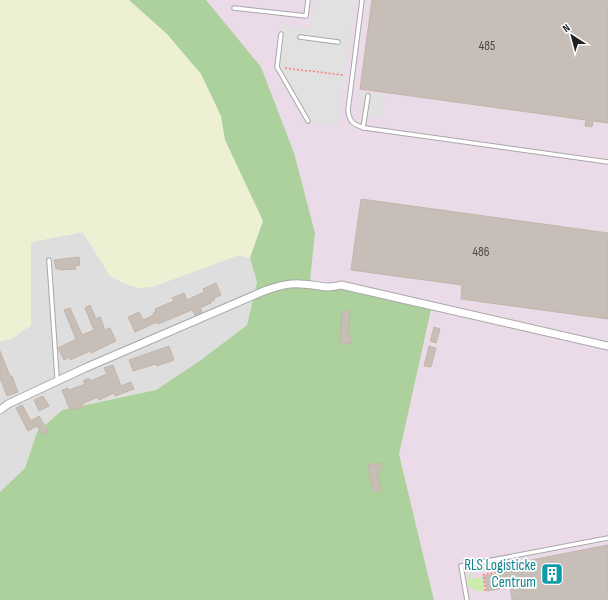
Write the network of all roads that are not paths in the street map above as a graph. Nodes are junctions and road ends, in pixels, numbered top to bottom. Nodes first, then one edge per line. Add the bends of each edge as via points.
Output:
1 (308, 0) edge
2 (362, 0) edge
3 (234, 8) dead end
4 (281, 34) dead end
5 (300, 38) dead end
6 (338, 42) dead end
7 (368, 96) dead end
8 (308, 121) dead end
9 (363, 128) junction
10 (608, 162) edge
11 (50, 260) dead end
12 (608, 346) edge
13 (58, 380) junction
14 (0, 410) edge
15 (608, 538) edge
16 (467, 600) edge

1 - 3 lane via 306,16
2 - 9 lane via 348,110 352,122
4 - 8 lane via 277,67
5 - 6 lane
7 - 9 lane
9 - 10 lane
11 - 13 lane
12 - 13 street via 341,285 331,288 293,283 264,291
13 - 14 street
15 - 16 lane via 461,566

